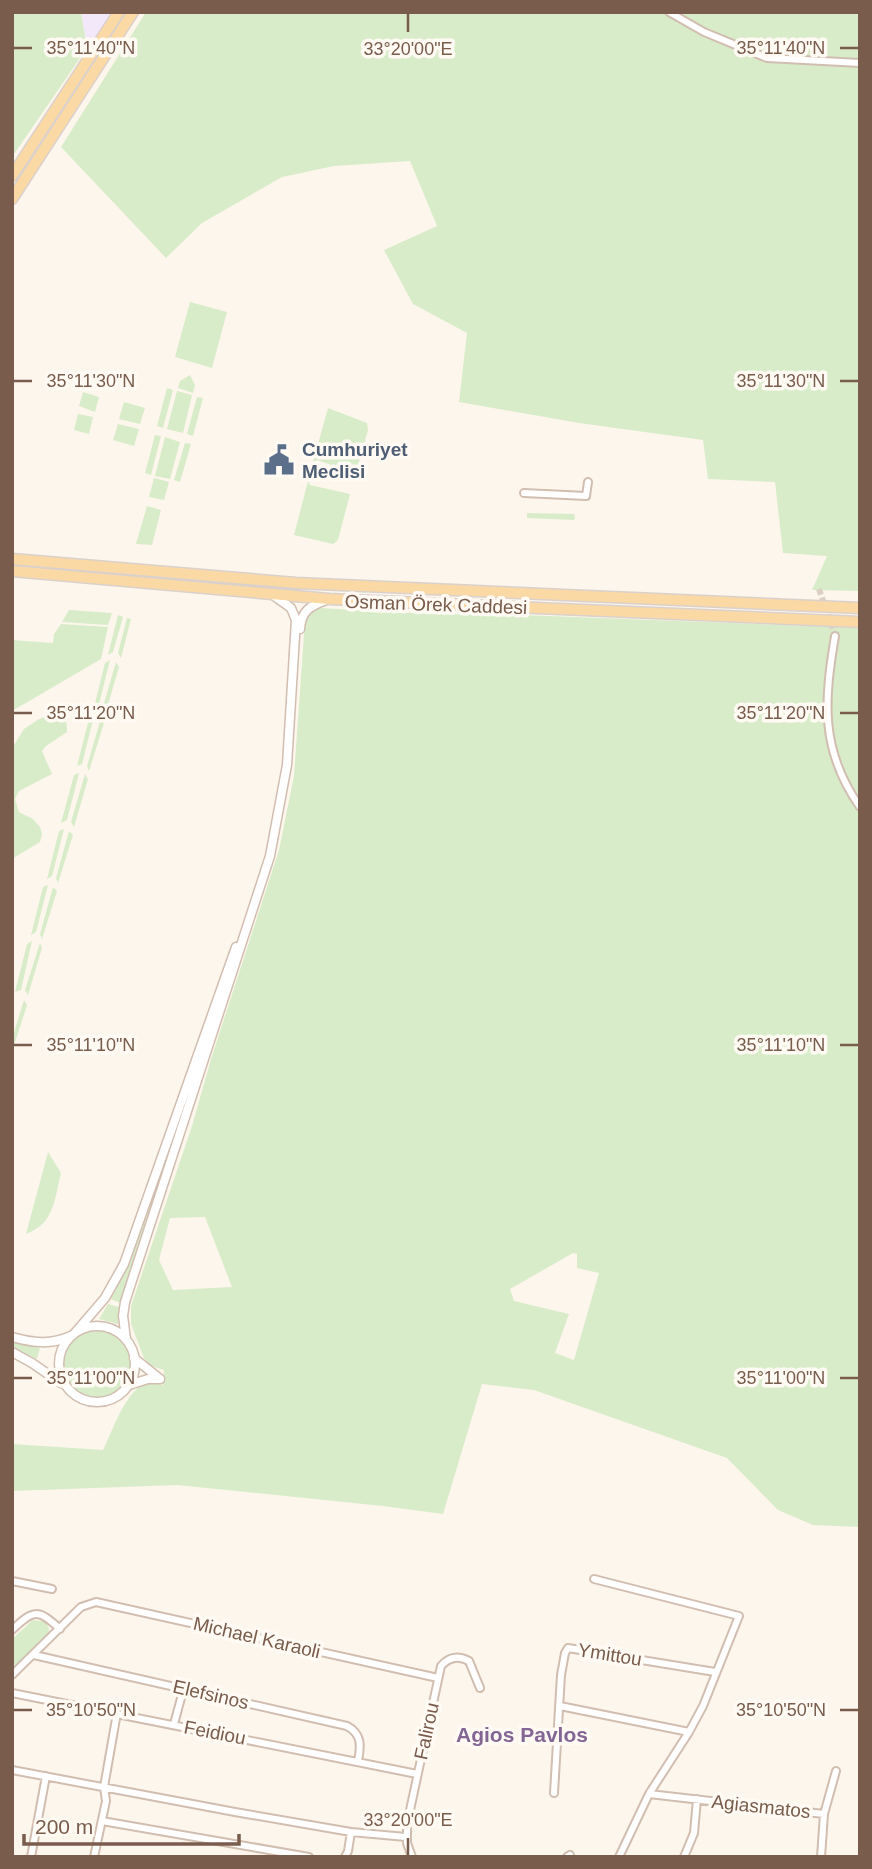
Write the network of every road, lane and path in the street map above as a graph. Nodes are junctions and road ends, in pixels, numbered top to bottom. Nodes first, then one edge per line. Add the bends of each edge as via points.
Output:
1 (119, 12) edge
2 (133, 12) edge
3 (669, 12) edge
4 (860, 63) edge
5 (12, 176) edge
6 (12, 199) edge
7 (588, 482) dead end
8 (524, 493) dead end
9 (12, 559) edge
10 (12, 571) edge
11 (273, 595) junction
12 (329, 599) junction
13 (860, 608) edge
14 (860, 622) edge
15 (835, 636) tunnel mouth
16 (293, 690) junction
17 (860, 807) edge
18 (276, 832) junction
19 (74, 1335) junction
20 (12, 1337) edge
21 (126, 1339) junction
22 (12, 1353) edge
23 (134, 1358) junction
24 (128, 1386) junction
25 (65, 1387) junction
26 (594, 1579) dead end
27 (12, 1581) edge
28 (52, 1589) dead end
29 (60, 1629) junction
30 (12, 1630) edge
31 (34, 1655) junction
32 (715, 1672) junction
33 (12, 1675) edge
34 (438, 1678) junction
35 (184, 1688) junction
36 (480, 1688) dead end
37 (12, 1693) edge
38 (560, 1706) junction
39 (117, 1713) junction
40 (174, 1724) junction
41 (689, 1732) junction
42 (358, 1761) junction
43 (12, 1770) edge
44 (836, 1771) dead end
45 (417, 1774) junction
46 (46, 1776) junction
47 (104, 1787) junction
48 (554, 1793) dead end
49 (649, 1794) junction
50 (697, 1799) junction
51 (824, 1814) junction
52 (102, 1821) junction
53 (351, 1832) junction
54 (407, 1838) junction
55 (31, 1857) edge
56 (94, 1857) edge
57 (309, 1857) edge
58 (345, 1857) edge
59 (412, 1857) edge
60 (619, 1857) edge
61 (684, 1857) edge
62 (821, 1857) edge

1 - 5 main road
2 - 6 main road
3 - 4 street via 767,58
7 - 8 street via 586,496
9 - 13 main road, Osman Örek Caddesi via 296,583
10 - 11 main road, Osman Örek Caddesi
11 - 12 main road, Osman Örek Caddesi
11 - 16 street via 291,608 296,620
12 - 14 main road, Osman Örek Caddesi
12 - 16 street via 311,606 301,620
15 - 17 street via 826,712 833,757
16 - 18 street
18 - 19 street via 124,1264 107,1296
18 - 21 street via 125,1302
19 - 20 street via 38,1343
19 - 21 street via 103,1326
19 - 25 street via 61,1349 59,1360
21 - 23 street
22 - 25 street
23 - 24 street
23 - 24 street via 160,1379
24 - 25 street via 114,1398 96,1402
26 - 32 street via 739,1616
27 - 28 street
29 - 30 street via 36,1613
29 - 31 street
29 - 34 street, Michael Karaoli via 87,1604 101,1602
31 - 33 street
31 - 35 street, Elefsinos
32 - 38 street, Ymittou via 568,1648
32 - 41 street
34 - 36 street, Falirou via 446,1660 463,1658 469,1661
34 - 45 street, Falirou
35 - 40 street
35 - 42 street, Elefsinos via 347,1726 360,1740
37 - 39 street, Feidiou
38 - 41 street
38 - 48 street, Ymittou
39 - 40 street, Feidiou
39 - 47 street
40 - 42 street, Feidiou
41 - 49 street
42 - 45 street, Feidiou
43 - 46 street
44 - 51 street
45 - 54 street, Falirou
46 - 47 street
46 - 55 street
47 - 52 street
47 - 53 street
49 - 50 street, Agiasmatos
49 - 60 street
50 - 51 street, Agiasmatos
50 - 61 street, Agiasmatos via 694,1833
51 - 62 street
52 - 56 street
52 - 57 street
53 - 54 street
53 - 58 street
54 - 59 street, Falirou

